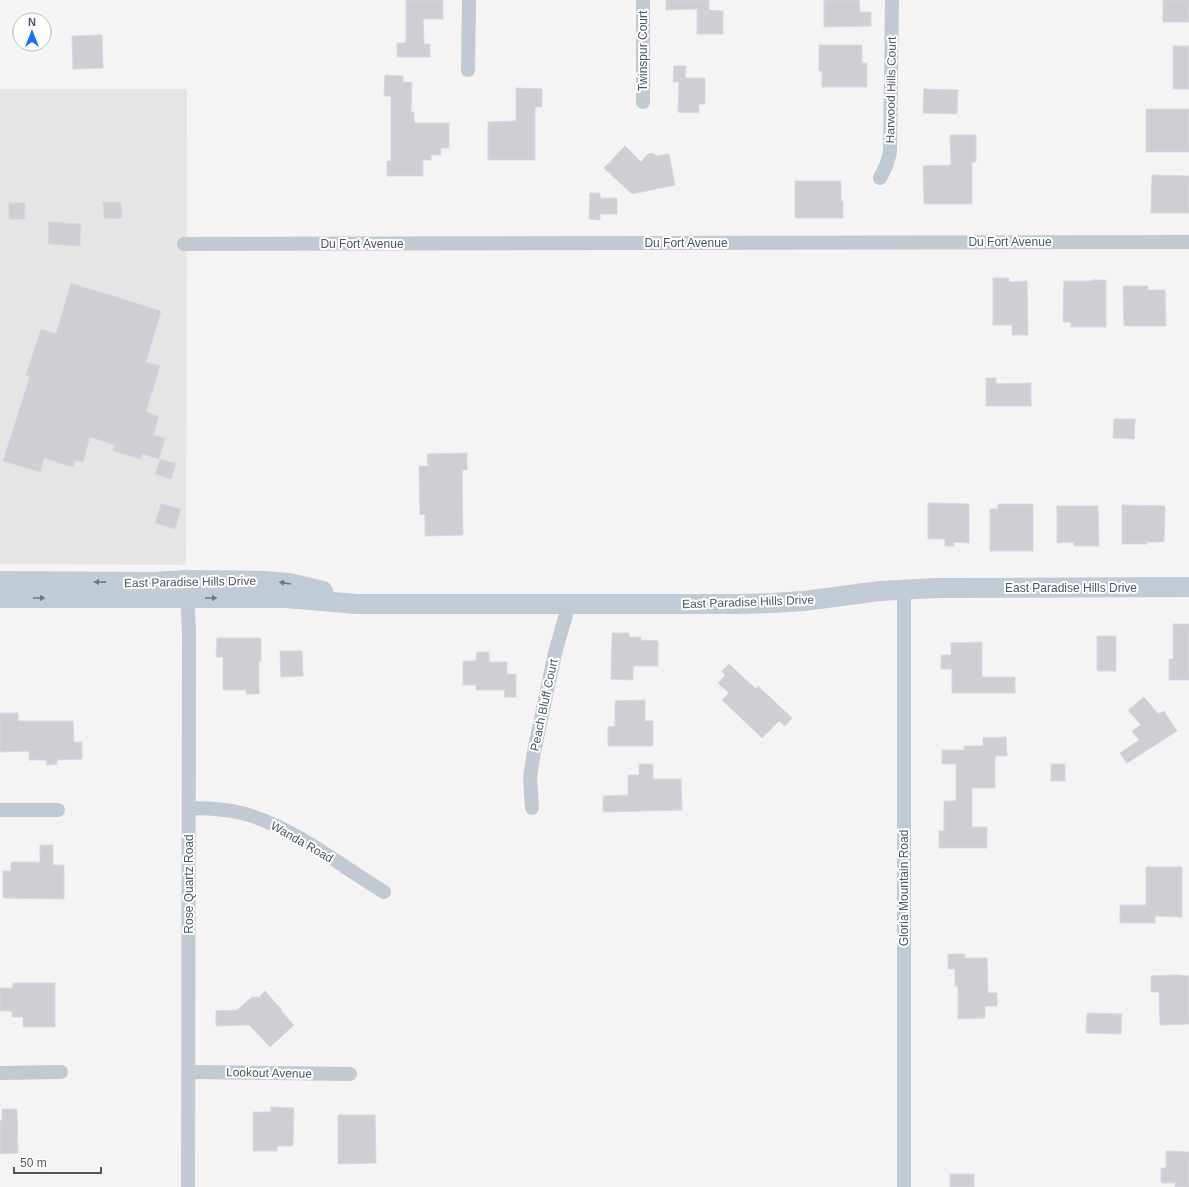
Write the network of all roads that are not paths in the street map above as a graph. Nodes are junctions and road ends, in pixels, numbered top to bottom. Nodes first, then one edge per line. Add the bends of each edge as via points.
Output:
1 (469, 0) edge
2 (643, 0) edge
3 (892, 0) edge
4 (468, 70) dead end
5 (643, 102) dead end
6 (880, 178) dead end
7 (1189, 242) edge
8 (184, 244) dead end
9 (0, 581) edge
10 (1189, 587) edge
11 (187, 589) junction
12 (904, 589) junction
13 (0, 598) edge
14 (569, 604) junction
15 (189, 808) junction
16 (532, 808) dead end
17 (0, 810) edge
18 (58, 810) dead end
19 (384, 892) dead end
20 (61, 1072) dead end
21 (189, 1072) junction
22 (0, 1073) edge
23 (350, 1074) dead end
24 (188, 1187) edge
25 (904, 1187) edge

1 - 4 street
2 - 5 street, Twinspur Court
3 - 6 street, Harwood Hills Court via 890,153
7 - 8 street, Du Fort Avenue
11 -> 9 main road, East Paradise Hills Drive via 153,582
10 - 12 main road, East Paradise Hills Drive
13 -> 11 main road, East Paradise Hills Drive
11 - 14 main road, East Paradise Hills Drive via 357,604
11 - 15 street, Rose Quartz Road
12 - 14 main road, East Paradise Hills Drive via 772,603
12 - 25 street, Gloria Mountain Road
14 - 16 street, Peach Bluff Court via 534,752 530,777
15 - 19 street, Wanda Road via 220,809 252,816 290,832
15 - 21 street, Rose Quartz Road
17 - 18 street
20 - 22 street
21 - 23 street, Lookout Avenue
21 - 24 street, Rose Quartz Road

